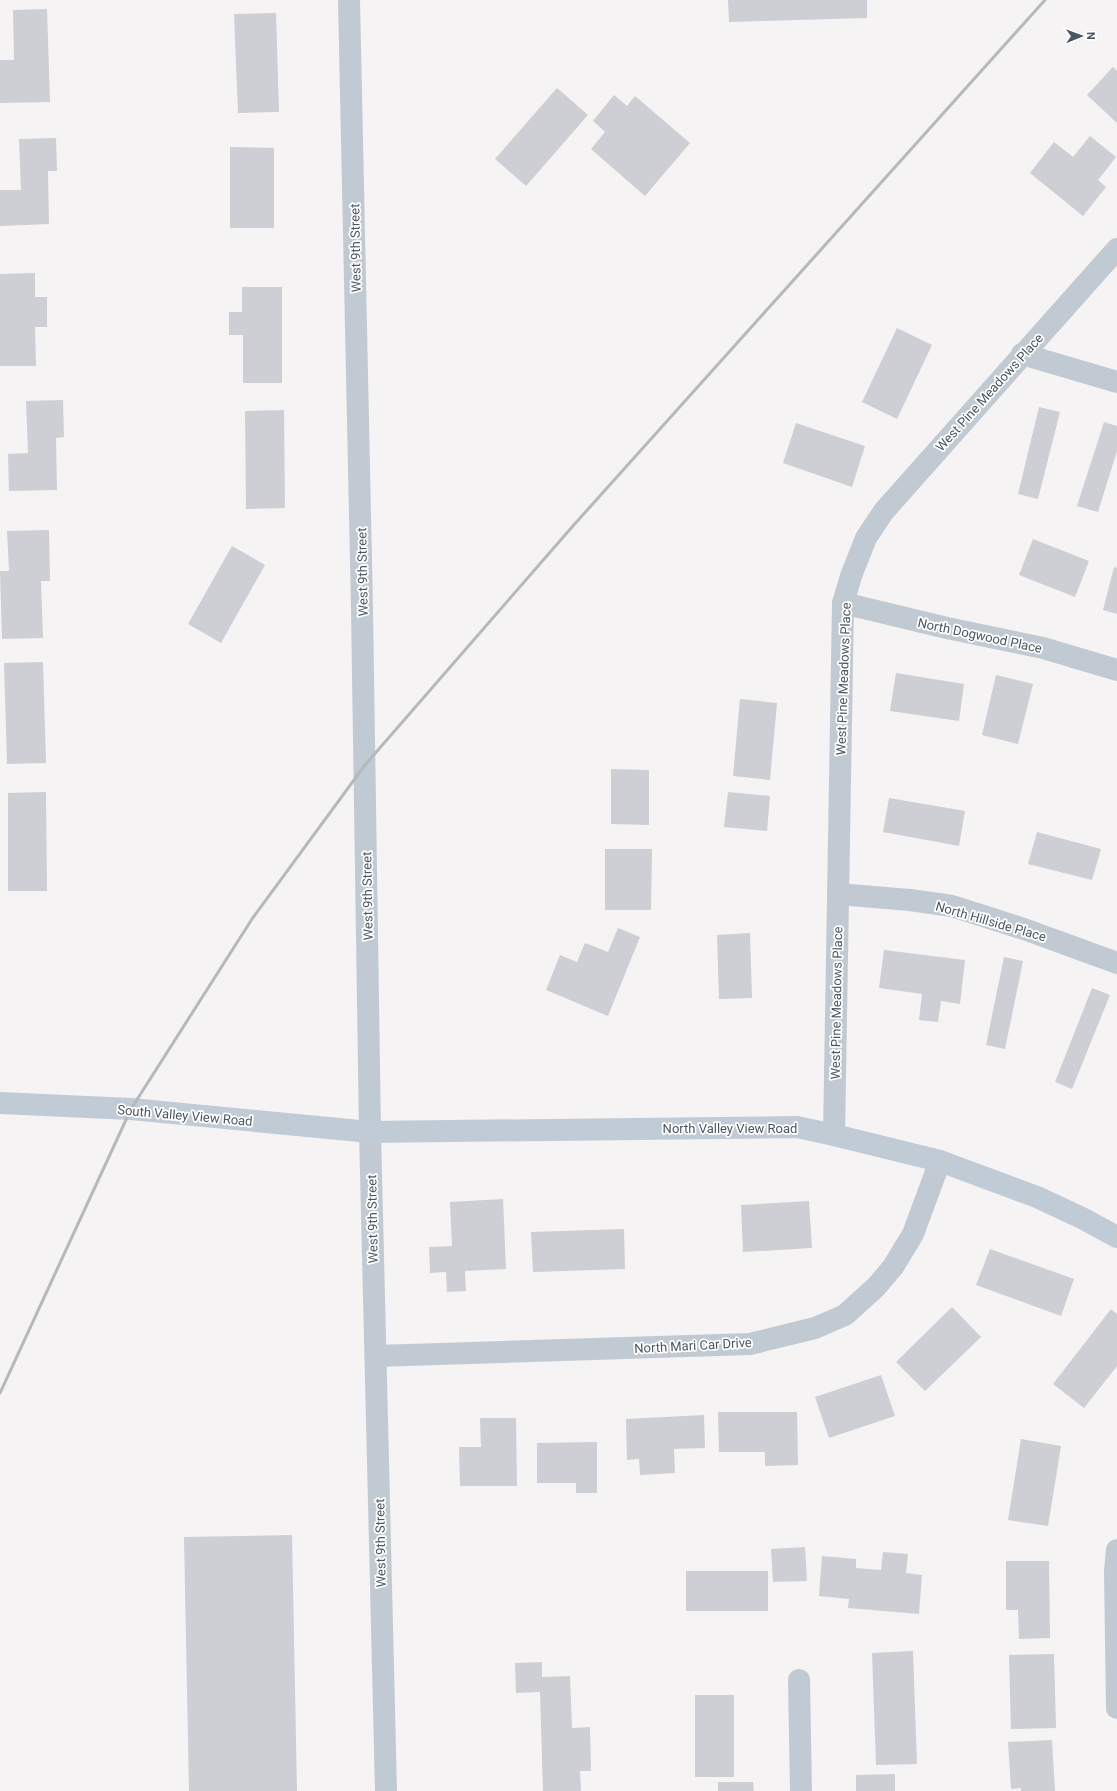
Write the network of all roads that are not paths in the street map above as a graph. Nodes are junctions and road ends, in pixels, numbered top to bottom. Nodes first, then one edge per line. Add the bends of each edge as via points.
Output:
1 (349, 0) edge
2 (1117, 249) edge
3 (1022, 354) junction
4 (1117, 382) edge
5 (843, 603) junction
6 (1117, 670) edge
7 (838, 894) junction
8 (1117, 963) edge
9 (0, 1103) edge
10 (370, 1132) junction
11 (834, 1135) junction
12 (940, 1161) junction
13 (1117, 1237) edge
14 (376, 1356) junction
15 (1117, 1550) edge
16 (799, 1680) dead end
17 (1117, 1708) edge
18 (386, 1791) edge
19 (801, 1791) edge

1 - 10 street, West 9th Street via 363,622
2 - 3 street, West Pine Meadows Place
3 - 4 street
3 - 5 street, West Pine Meadows Place via 884,510 866,538
5 - 6 street, North Dogwood Place via 1043,648
5 - 7 street, West Pine Meadows Place
7 - 8 street, North Hillside Place via 952,906
7 - 11 street, West Pine Meadows Place
9 - 10 street, South Valley View Road via 131,1109
10 - 11 street, North Valley View Road via 797,1127
10 - 14 street, West 9th Street
11 - 12 street, North Valley View Road
12 - 13 street, North Valley View Road via 1037,1197
12 - 14 street, North Mari Car Drive via 913,1234 893,1267 876,1287 845,1315 815,1328 750,1344
14 - 18 street, West 9th Street
15 - 17 street
16 - 19 street

